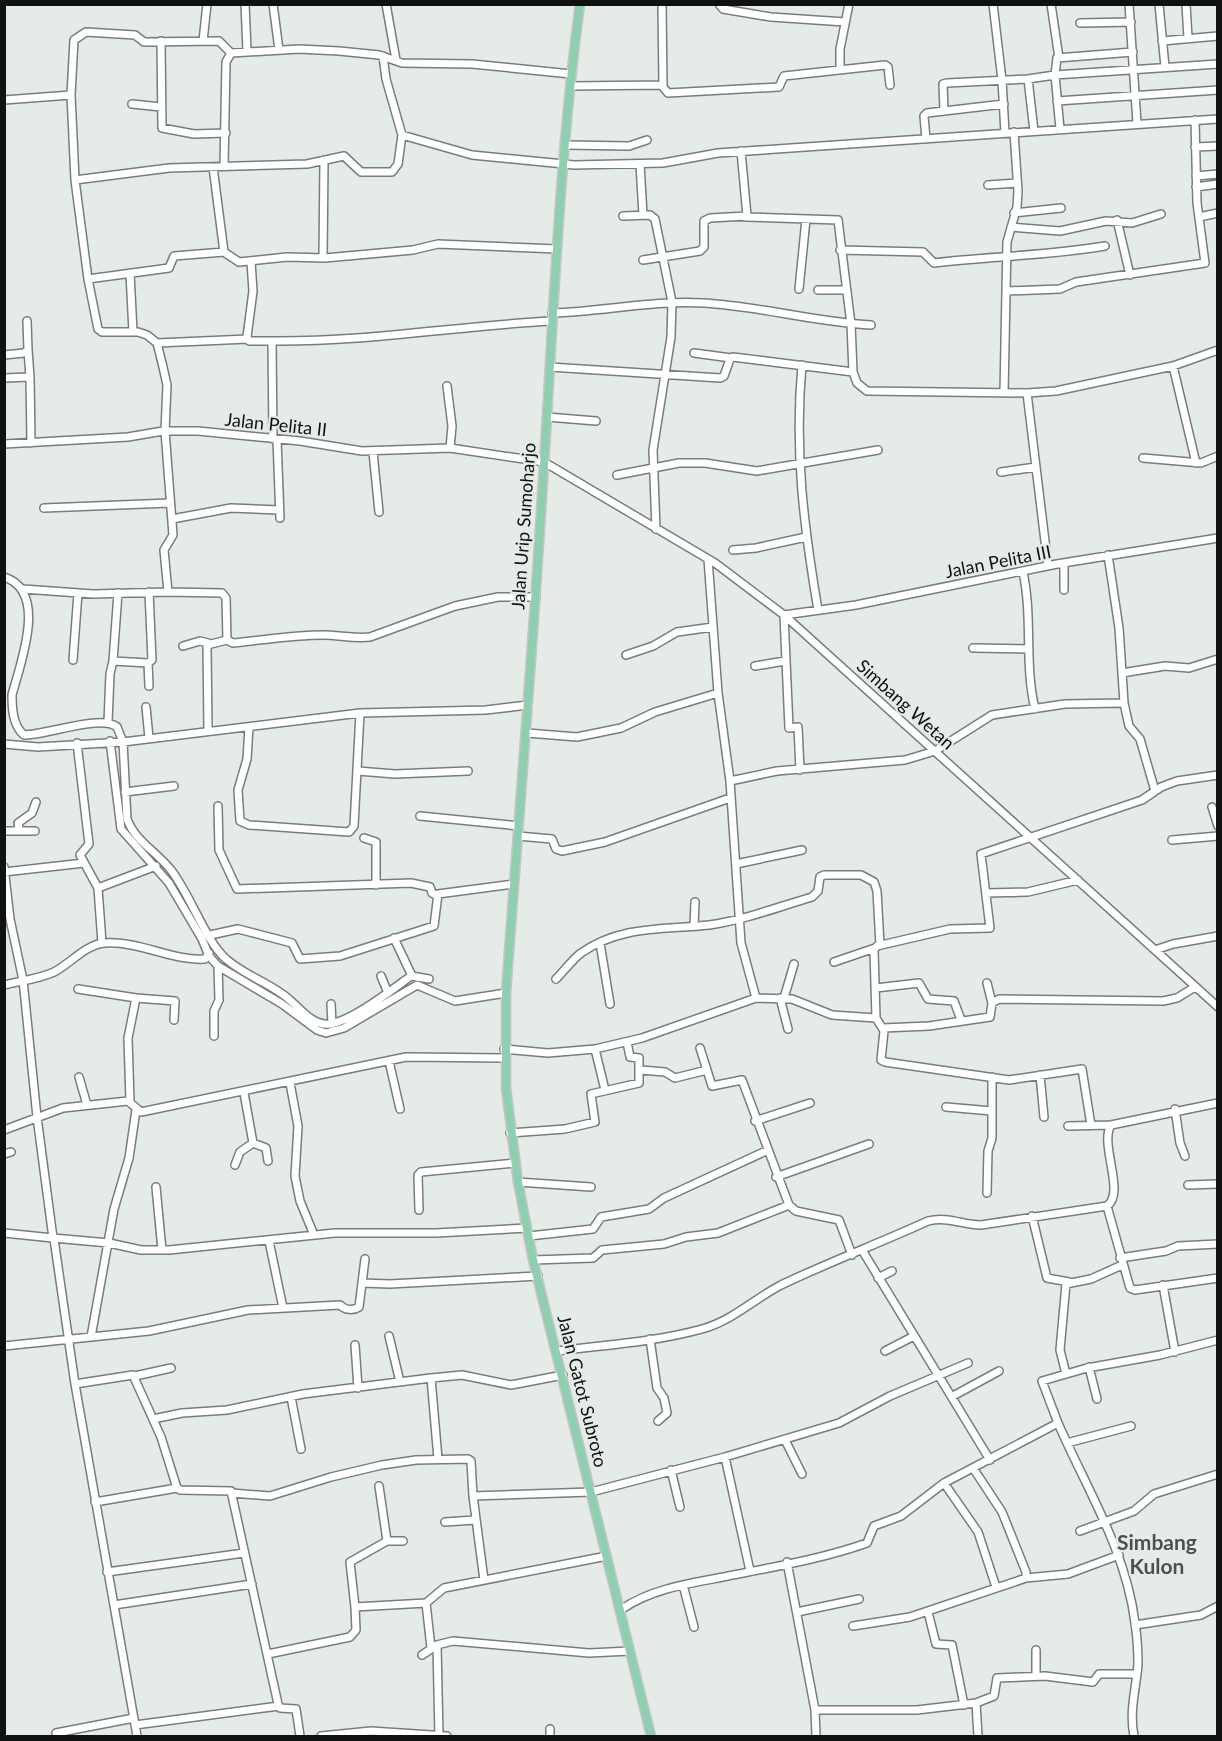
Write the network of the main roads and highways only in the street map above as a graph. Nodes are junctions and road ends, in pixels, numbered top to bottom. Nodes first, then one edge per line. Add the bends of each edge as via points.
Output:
1 (580, 4) edge
2 (504, 1053) joint
3 (651, 1737) edge

1 - 2 main road, Jalan Urip Sumoharjo via 570,74 552,317
2 - 3 main road, Jalan Gatot Subroto via 510,1133 533,1260

